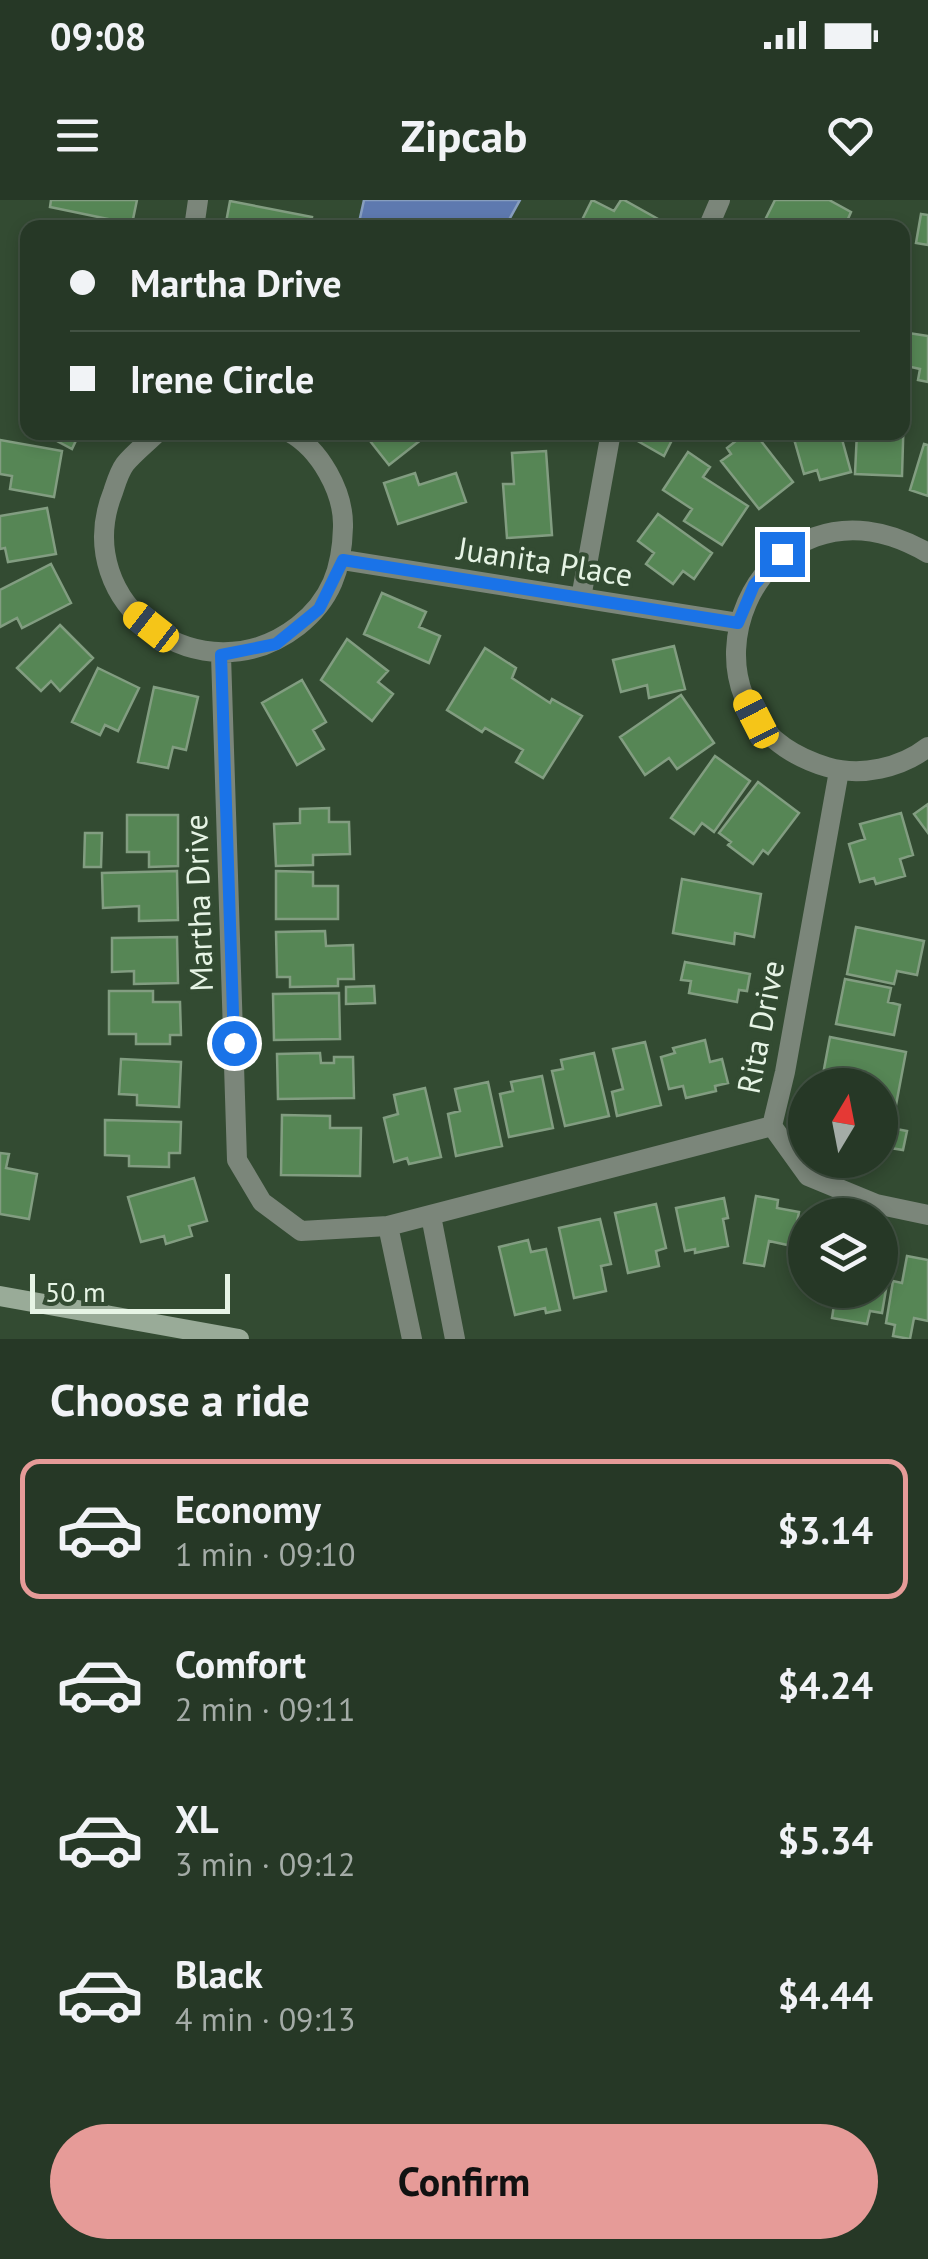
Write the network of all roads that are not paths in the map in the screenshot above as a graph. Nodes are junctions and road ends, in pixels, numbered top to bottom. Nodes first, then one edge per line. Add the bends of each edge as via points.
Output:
1 (150, 440) edge
2 (297, 440) edge
3 (610, 440) edge
4 (928, 554) edge
5 (343, 560) junction
6 (581, 598) junction
7 (738, 623) junction
8 (221, 655) junction
9 (928, 747) edge
10 (839, 771) junction
11 (772, 1126) junction
12 (262, 1202) joint
13 (928, 1215) edge
14 (431, 1216) junction
15 (388, 1226) junction
16 (0, 1296) edge
17 (238, 1339) edge
18 (412, 1339) edge
19 (455, 1339) edge

1 - 8 street via 123,466 104,514 106,565 130,611 171,643
2 - 5 street via 327,469 344,513
3 - 6 street
4 - 7 street via 900,537 859,529 818,535 782,554 754,585
5 - 6 street, Juanita Place
5 - 8 street via 319,609 276,644
6 - 7 street, Juanita Place
7 - 10 street via 741,689 756,719 778,744
8 - 12 street, Martha Drive via 238,1160
9 - 10 street via 878,770
10 - 11 street, Rita Drive
11 - 13 street via 808,1176 876,1204
11 - 14 street, Rita Drive
12 - 15 street, Rita Drive via 301,1231
14 - 15 street, Rita Drive
14 - 19 street
15 - 18 street
16 - 17 street

